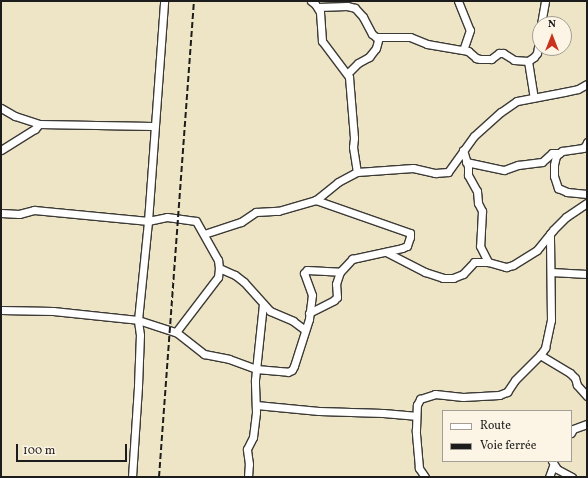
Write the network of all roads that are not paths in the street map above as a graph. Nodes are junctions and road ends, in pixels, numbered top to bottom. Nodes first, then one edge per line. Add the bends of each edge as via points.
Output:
1 (164, 1) edge
2 (311, 1) edge
3 (458, 1) edge
4 (545, 1) edge
5 (318, 7) junction
6 (542, 16) edge
7 (379, 37) junction
8 (463, 50) junction
9 (535, 56) edge
10 (528, 61) junction
11 (348, 73) junction
12 (586, 85) edge
13 (534, 98) junction
14 (1, 108) edge
15 (39, 124) junction
16 (153, 126) junction
17 (587, 142) edge
18 (1, 150) edge
19 (463, 150) junction
20 (559, 153) junction
21 (466, 162) junction
22 (357, 172) junction
23 (587, 194) edge
24 (316, 200) junction
25 (587, 203) edge
26 (1, 213) edge
27 (148, 221) junction
28 (204, 234) junction
29 (550, 234) junction
30 (386, 252) junction
31 (488, 262) junction
32 (219, 268) junction
33 (340, 272) junction
34 (551, 272) junction
35 (587, 274) edge
36 (263, 304) junction
37 (1, 310) edge
38 (309, 313) junction
39 (138, 320) junction
40 (305, 330) junction
41 (176, 332) junction
42 (540, 356) junction
43 (256, 369) junction
44 (587, 396) edge
45 (256, 405) junction
46 (415, 416) junction
47 (587, 424) edge
48 (572, 431) edge
49 (552, 463) edge
50 (132, 477) edge
51 (248, 477) edge
52 (425, 477) edge
53 (549, 477) edge
54 (572, 477) edge

1 - 16 street
2 - 5 street
3 - 8 street via 470,30
4 - 6 street
5 - 7 street via 355,8 372,34
5 - 11 street via 322,17 322,41
7 - 8 street via 410,37 427,44
7 - 11 street via 376,48 369,57
8 - 10 street via 476,58 491,59 503,53 514,60
9 - 10 street
10 - 13 street
11 - 22 street
12 - 13 street
13 - 19 street via 517,101 501,112
14 - 15 street
15 - 16 street
15 - 18 street
16 - 27 street
17 - 20 street via 583,148 566,149
19 - 21 street
19 - 22 street via 452,168 442,174 413,168
20 - 21 street via 552,153 542,162 518,165 504,170
20 - 23 street via 554,165 558,188 567,192
21 - 31 street via 468,175 477,191 482,211 480,246
22 - 24 street via 338,182
24 - 28 street via 278,211 256,212 240,222
24 - 30 street via 410,233 408,246
25 - 29 street
26 - 27 street via 19,214 34,210
27 - 28 street via 167,217 193,220 198,223
27 - 39 street
28 - 32 street via 218,260
29 - 31 street via 537,250 513,265 506,267
29 - 34 street
30 - 31 street via 425,272 443,278 463,274 474,262
30 - 33 street via 352,259
32 - 36 street via 240,278
32 - 41 street via 218,277
33 - 38 street via 336,284 337,297
33 - 38 street via 305,270 306,282 312,295
34 - 35 street
34 - 42 street via 549,337
36 - 40 street via 270,311 294,321
36 - 43 street
37 - 39 street via 53,311
38 - 40 street
39 - 41 street
39 - 50 street via 140,335
40 - 43 street via 292,370 284,372
41 - 43 street via 204,354 229,359
42 - 44 street via 570,373
42 - 46 street via 515,380 507,392 463,397 435,394 426,396 420,399
43 - 45 street
45 - 46 street
45 - 51 street via 253,437 247,449 250,464
46 - 52 street via 419,468
47 - 48 street
49 - 53 street
49 - 54 street via 557,469

